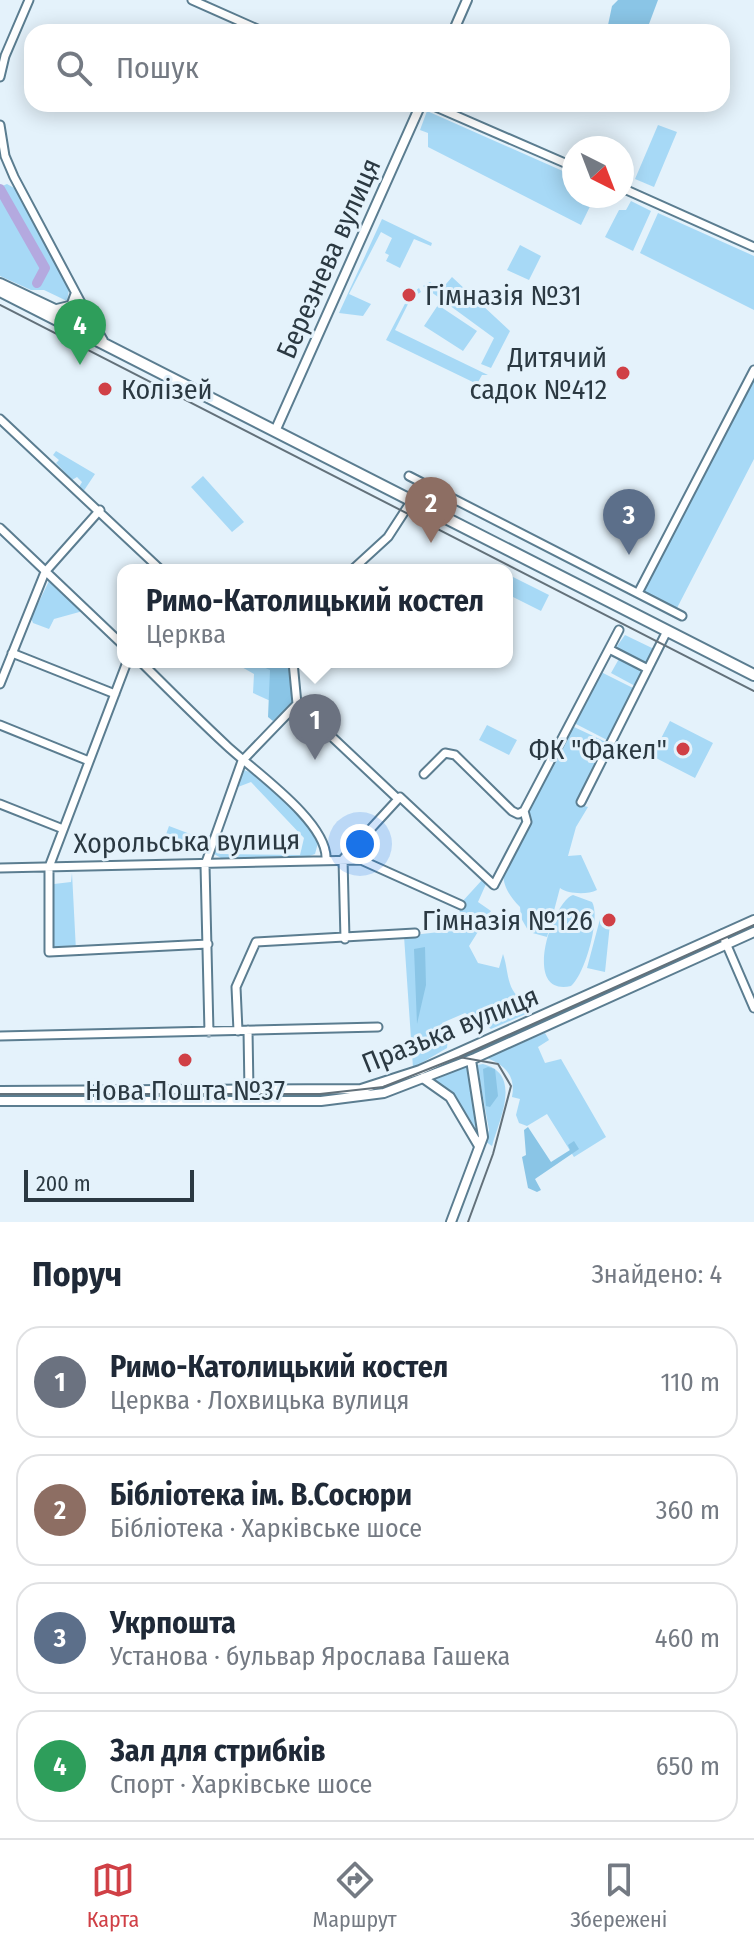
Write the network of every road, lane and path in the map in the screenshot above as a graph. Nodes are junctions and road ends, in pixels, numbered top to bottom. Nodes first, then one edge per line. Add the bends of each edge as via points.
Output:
1 (29, 0) edge
2 (192, 0) edge
3 (467, 0) edge
4 (246, 24) edge
5 (456, 24) edge
6 (0, 77) edge
7 (417, 112) edge
8 (447, 112) edge
9 (0, 125) edge
10 (562, 162) edge
11 (634, 193) edge
12 (754, 247) edge
13 (0, 284) edge
14 (0, 291) edge
15 (75, 294) junction
16 (55, 309) junction
17 (95, 329) junction
18 (103, 343) junction
19 (754, 370) edge
20 (0, 417) edge
21 (276, 429) junction
22 (409, 476) dead end
23 (412, 500) junction
24 (100, 510) junction
25 (0, 528) edge
26 (155, 564) edge
27 (359, 564) edge
28 (45, 572) junction
29 (638, 593) junction
30 (682, 616) dead end
31 (619, 630) dead end
32 (667, 631) junction
33 (117, 639) edge
34 (609, 649) junction
35 (12, 653) junction
36 (125, 668) edge
37 (147, 668) edge
38 (294, 668) edge
39 (648, 669) junction
40 (754, 675) edge
41 (0, 684) edge
42 (115, 694) junction
43 (297, 704) junction
44 (0, 725) edge
45 (89, 761) junction
46 (242, 761) junction
47 (424, 774) dead end
48 (399, 798) junction
49 (581, 802) dead end
50 (0, 804) edge
51 (524, 811) junction
52 (63, 829) junction
53 (343, 859) junction
54 (326, 860) junction
55 (205, 865) junction
56 (49, 867) junction
57 (0, 868) edge
58 (461, 905) dead end
59 (754, 920) edge
60 (754, 932) edge
61 (415, 933) dead end
62 (345, 939) junction
63 (725, 939) junction
64 (208, 944) junction
65 (754, 1008) edge
66 (537, 1019) junction
67 (378, 1027) dead end
68 (543, 1028) junction
69 (248, 1030) junction
70 (238, 1031) junction
71 (209, 1032) junction
72 (0, 1036) edge
73 (471, 1060) junction
74 (420, 1070) junction
75 (424, 1080) junction
76 (0, 1091) edge
77 (249, 1091) junction
78 (0, 1101) edge
79 (480, 1147) junction
80 (451, 1222) edge

1 - 6 street
2 - 4 street
3 - 5 street
7 - 21 street, Березнева вулиця
8 - 10 street
9 - 15 street via 14,177
11 - 12 street
13 - 16 main road
14 - 18 main road
15 - 16 street via 71,305
15 - 17 street
16 - 17 main road
17 - 18 main road
18 - 21 main road
19 - 29 street
20 - 24 street
21 - 23 main road
22 - 29 street
23 - 27 street via 388,537
23 - 32 main road
24 - 26 street
24 - 28 street
25 - 28 street
28 - 33 street
28 - 35 street
29 - 30 street
31 - 34 street
32 - 39 street
32 - 40 main road
34 - 39 street
34 - 51 street
35 - 41 street
35 - 42 street
36 - 42 street
37 - 46 street
38 - 43 street
39 - 49 street
42 - 45 street
43 - 46 street
43 - 48 street
44 - 45 street
45 - 52 street
46 - 54 street via 295,804 323,844
46 - 55 street
47 - 51 street via 451,753 512,811
48 - 51 street via 494,885 527,822
48 - 53 street
50 - 52 street
52 - 56 street
53 - 54 street, Хорольська вулиця
53 - 58 street, Хорольська вулиця via 370,862
53 - 62 street
54 - 55 street, Хорольська вулиця
55 - 56 street, Хорольська вулиця
55 - 64 street
56 - 57 street, Хорольська вулиця
56 - 64 street via 49,952
59 - 63 street, Празька вулиця
60 - 63 street, Празька вулиця
61 - 62 street
62 - 70 street via 256,942 236,987
63 - 65 street
63 - 66 street, Празька вулиця
63 - 68 street, Празька вулиця
64 - 71 street
66 - 68 street
66 - 74 street, Празька вулиця
67 - 69 street
68 - 73 street, Празька вулиця
69 - 70 street
69 - 77 street
70 - 71 street
71 - 72 street
73 - 75 street, Празька вулиця
73 - 79 street via 483,1126
74 - 75 street
74 - 77 street, Празька вулиця via 353,1090
75 - 78 street, Празька вулиця via 384,1093 321,1101
75 - 79 street via 450,1097
76 - 77 street, Празька вулиця
79 - 80 street

